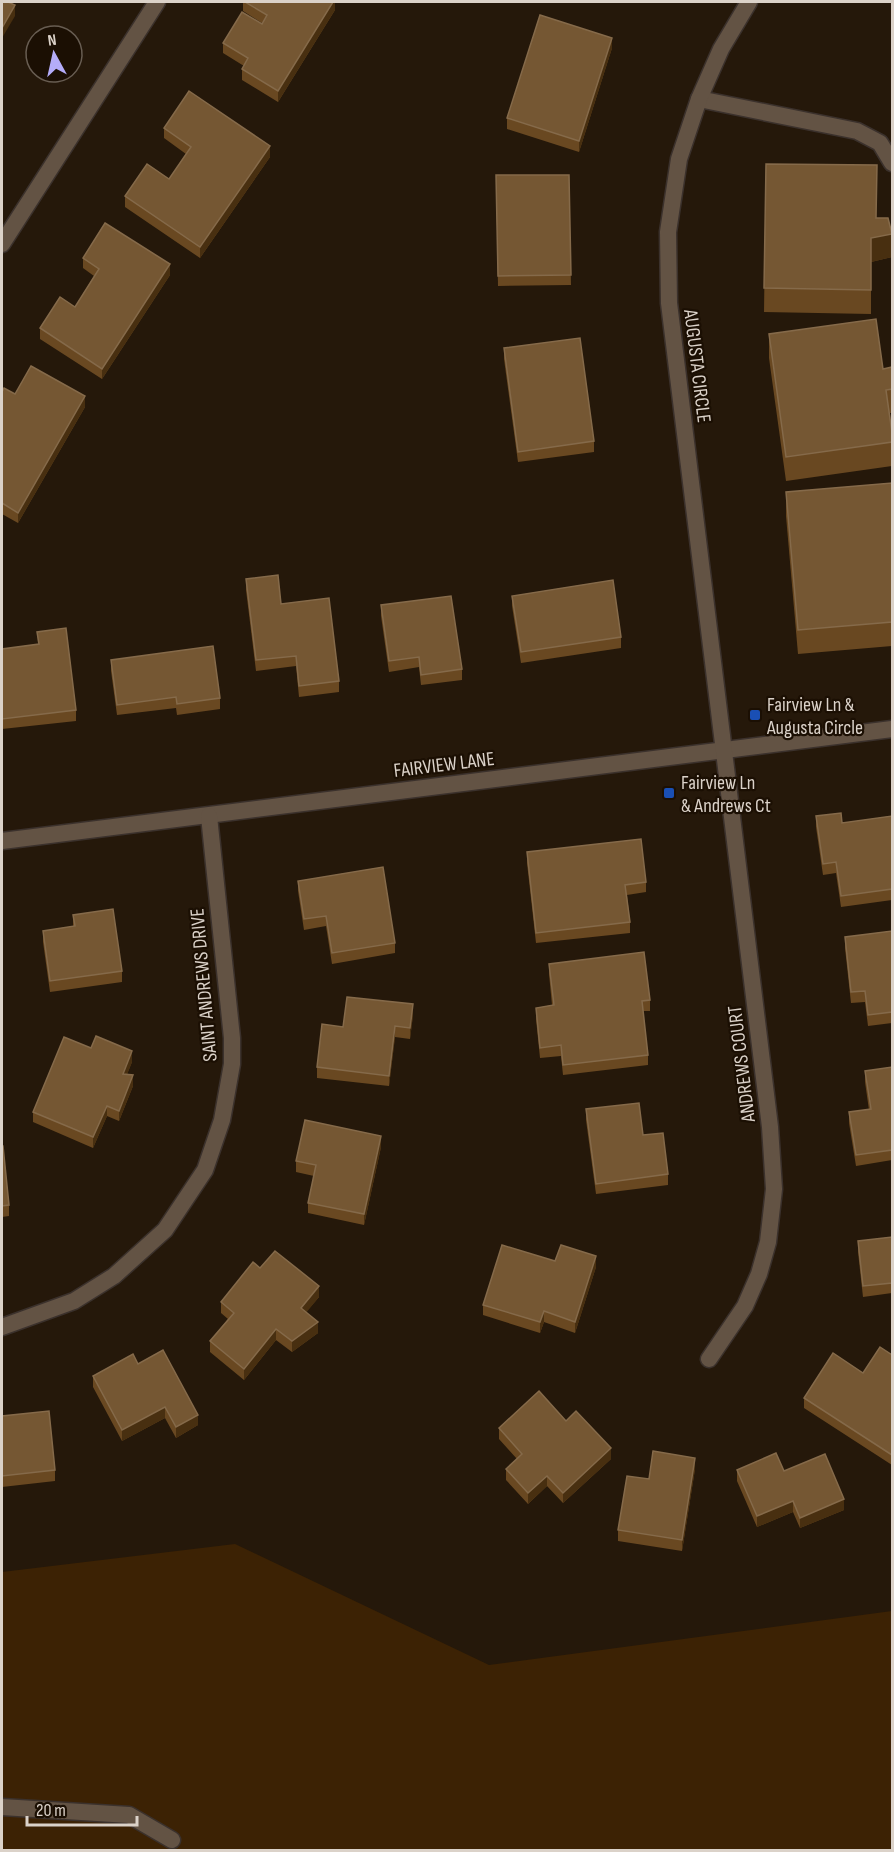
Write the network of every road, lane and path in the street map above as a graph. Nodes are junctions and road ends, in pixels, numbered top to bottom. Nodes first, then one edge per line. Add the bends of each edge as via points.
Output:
1 (157, 2) edge
2 (749, 2) edge
3 (699, 99) junction
4 (892, 163) edge
5 (2, 244) edge
6 (892, 729) edge
7 (725, 750) junction
8 (209, 816) junction
9 (2, 840) edge
10 (2, 1327) edge
11 (709, 1359) dead end
12 (2, 1807) edge
13 (172, 1840) dead end

1 - 5 street
2 - 3 street, AUGUSTA CIRCLE via 721,49
3 - 4 street via 857,131 880,143
3 - 7 street, AUGUSTA CIRCLE via 679,159 668,232 669,303
6 - 7 street, FAIRVIEW LANE
7 - 8 street, FAIRVIEW LANE
7 - 11 street, ANDREWS COURT via 774,1189 768,1242 759,1274 745,1306
8 - 9 street, FAIRVIEW LANE
8 - 10 street, SAINT ANDREWS DRIVE via 232,1064 222,1120 205,1170 165,1230 114,1276 74,1301
12 - 13 street via 129,1815

